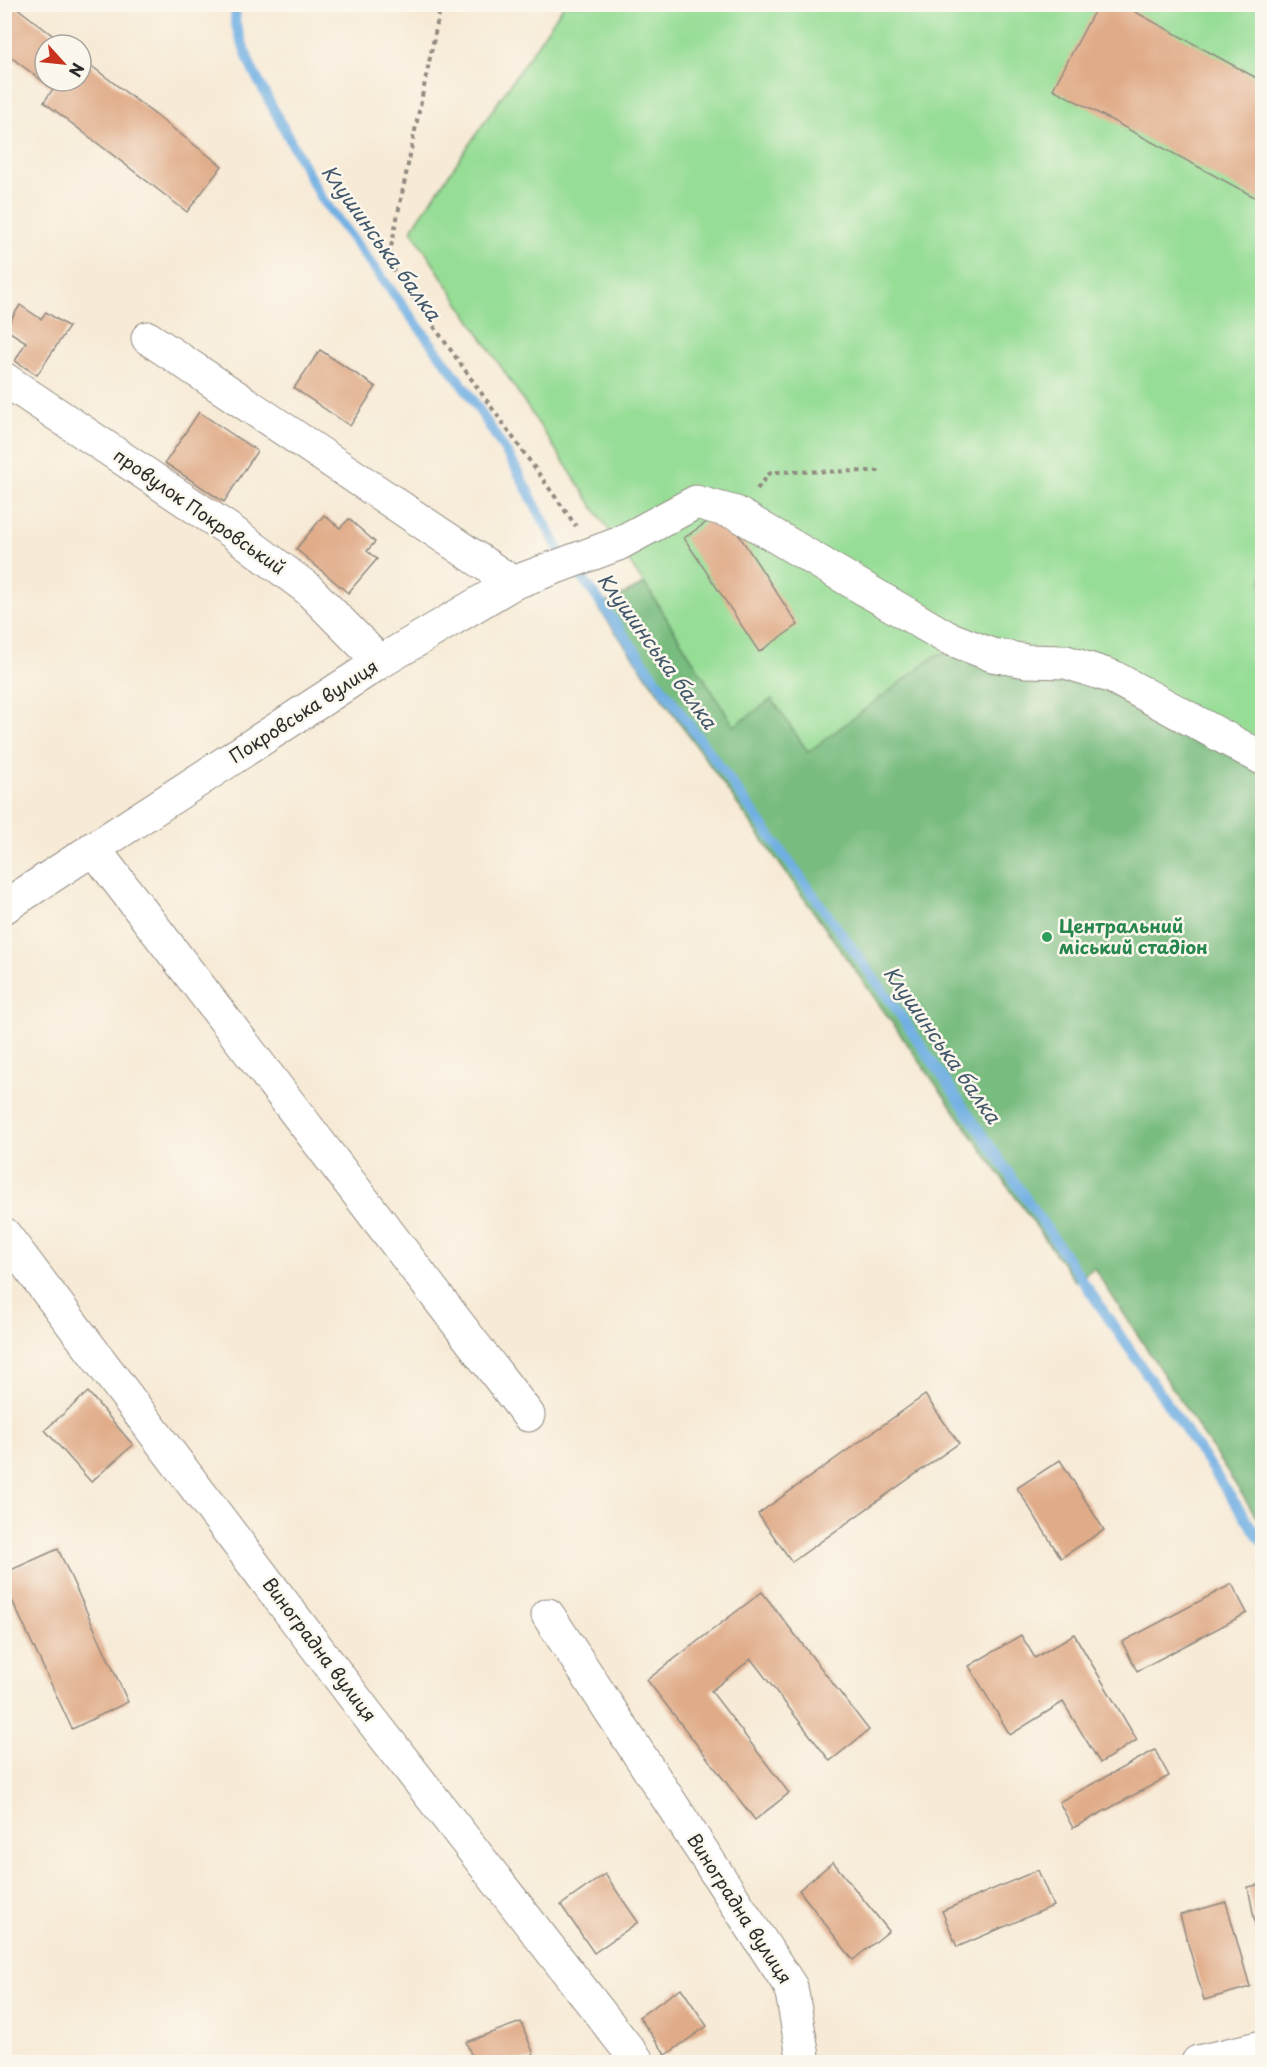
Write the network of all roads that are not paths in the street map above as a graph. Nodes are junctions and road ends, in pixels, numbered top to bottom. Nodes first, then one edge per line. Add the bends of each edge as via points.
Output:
1 (148, 338) dead end
2 (4, 379) edge
3 (513, 583) junction
4 (380, 662) junction
5 (1263, 758) edge
6 (93, 848) junction
7 (4, 907) edge
8 (4, 1234) edge
9 (528, 1415) dead end
10 (548, 1615) dead end
11 (1263, 2047) edge
12 (638, 2062) edge
13 (804, 2062) edge
14 (1198, 2062) edge

1 - 3 street
2 - 4 street, провулок Покровський via 240,538 306,588
3 - 4 street, Покровська вулиця
3 - 5 street, Покровська вулиця via 607,548 696,502 736,513 946,637 992,655 1066,663 1113,676
4 - 6 street, Покровська вулиця
6 - 7 street, Покровська вулиця
6 - 9 street
8 - 12 street, Виноградна вулиця via 367,1714
10 - 13 street, Виноградна вулиця via 791,1987
11 - 14 street

